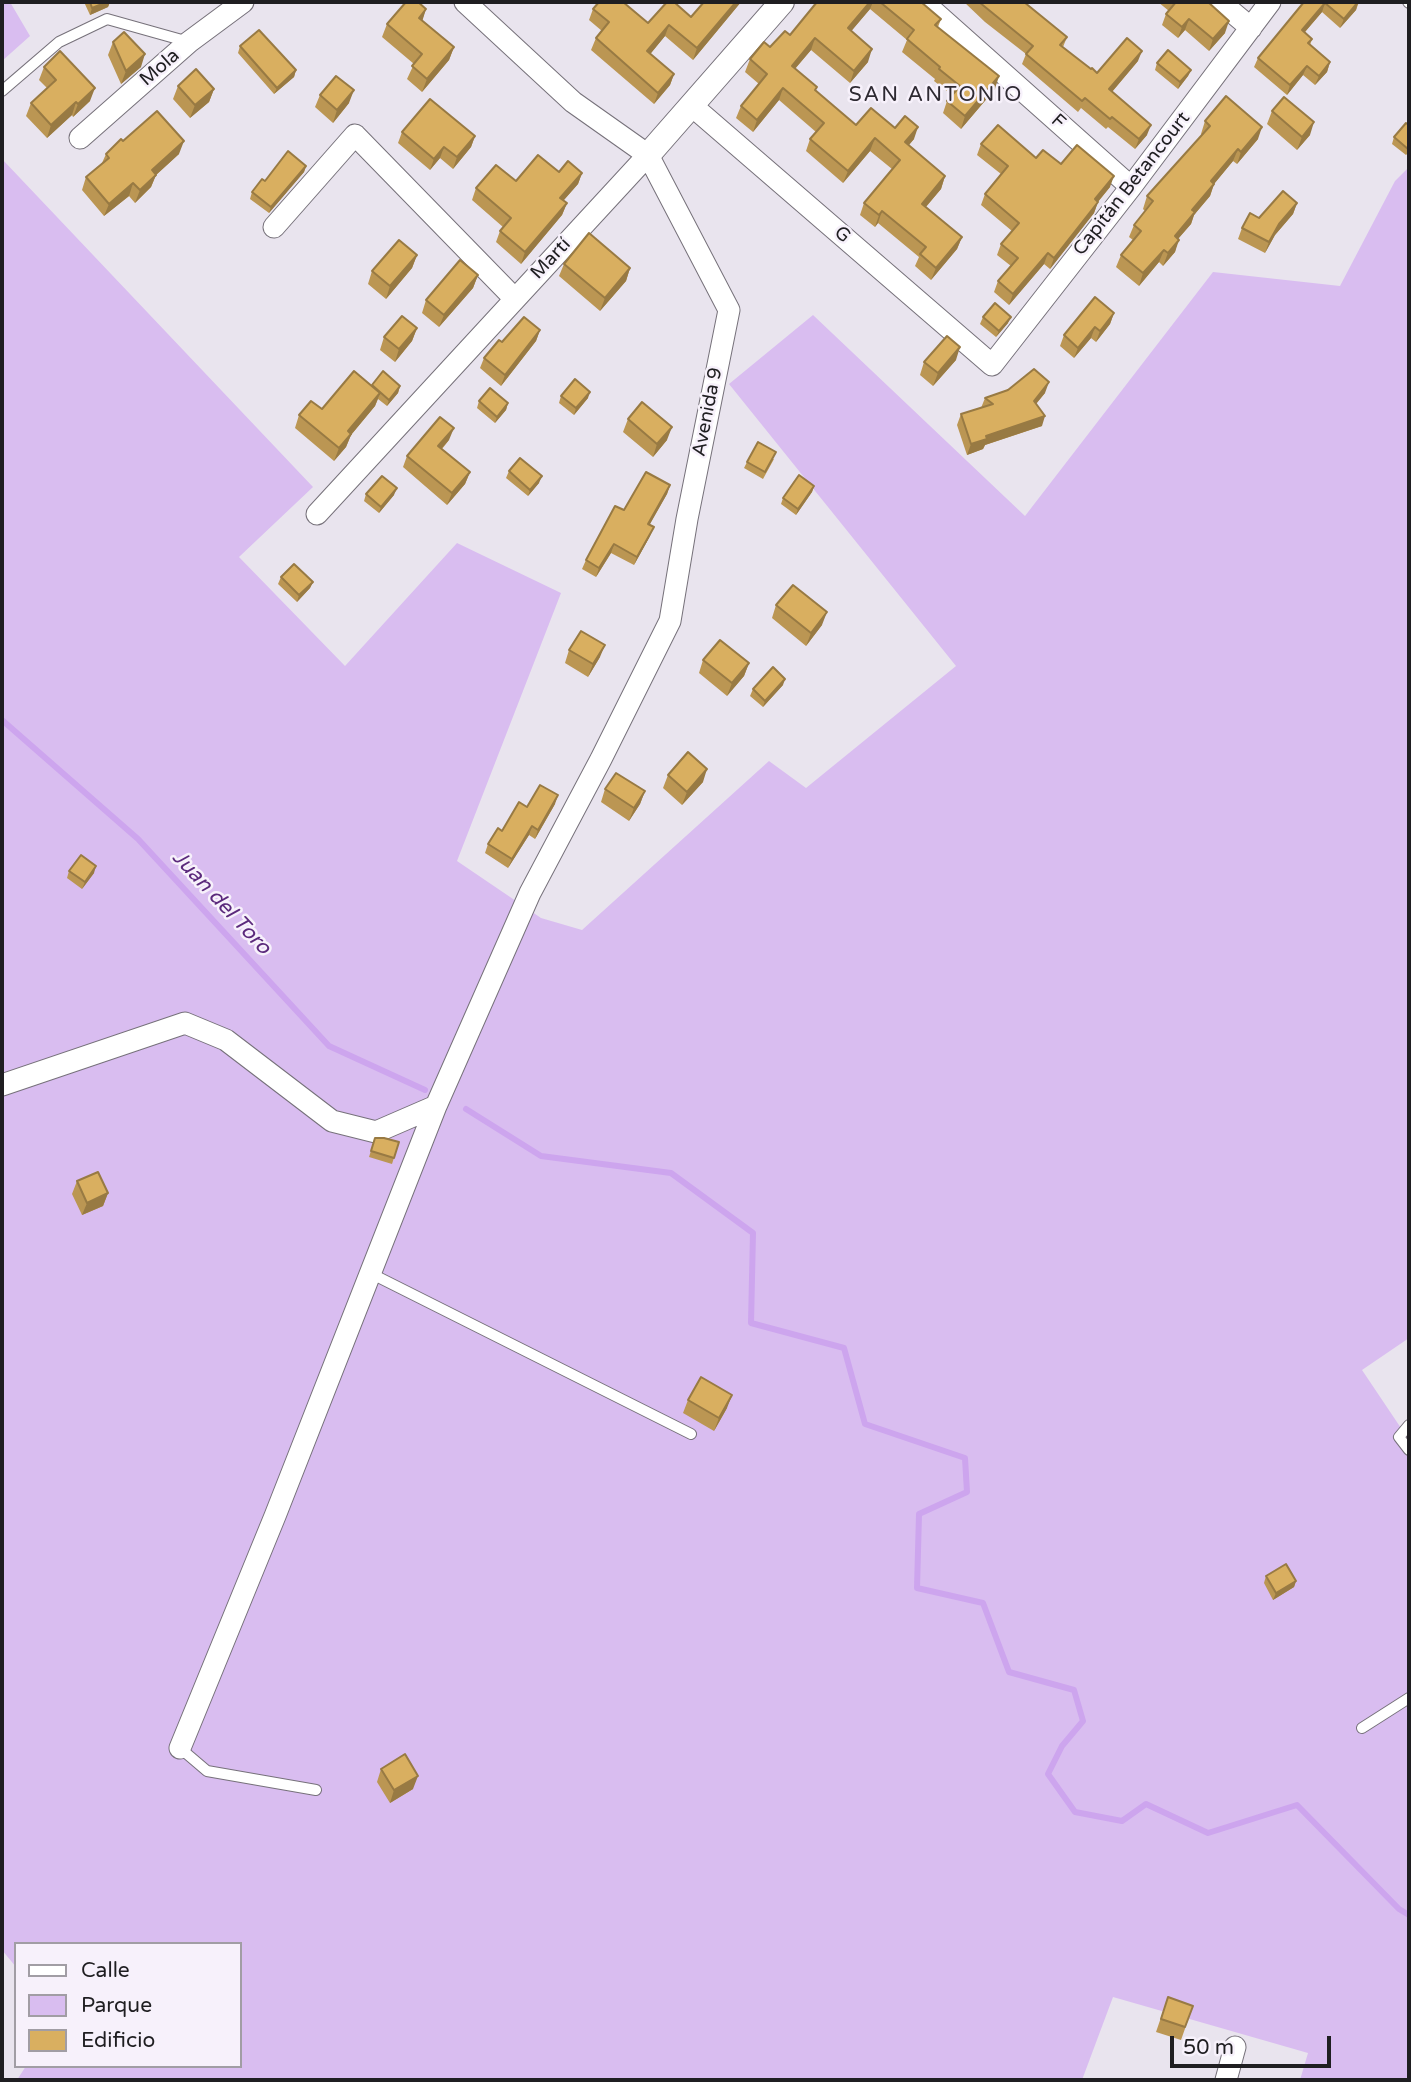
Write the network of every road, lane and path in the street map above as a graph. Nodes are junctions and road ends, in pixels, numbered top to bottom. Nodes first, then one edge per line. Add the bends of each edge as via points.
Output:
1 (243, 2) edge
2 (465, 2) edge
3 (782, 2) edge
4 (923, 2) edge
5 (1220, 2) edge
6 (1270, 2) edge
7 (1251, 28) junction
8 (189, 43) junction
9 (2, 91) edge
10 (691, 105) junction
11 (80, 138) dead end
12 (648, 155) junction
13 (1130, 187) junction
14 (274, 228) dead end
15 (514, 298) junction
16 (992, 365) joint
17 (317, 513) dead end
18 (2, 1084) edge
19 (436, 1106) junction
20 (370, 1273) junction
21 (1409, 1425) edge
22 (691, 1434) dead end
23 (1409, 1450) edge
24 (1409, 1698) edge
25 (1362, 1728) dead end
26 (180, 1748) joint
27 (316, 1790) dead end
28 (1235, 2047) dead end
29 (1226, 2080) edge

1 - 8 street, Mola
2 - 12 street, Avenida 9 via 573,102
3 - 10 street, Martí
4 - 13 street, F
5 - 7 street
6 - 7 street, Capitán Betancourt
7 - 13 street, Capitán Betancourt
8 - 9 lane via 107,19 59,42
8 - 11 street, Mola
10 - 12 street, Martí
10 - 16 street, G
12 - 15 street, Martí
12 - 19 street, Avenida 9 via 729,310 670,621 530,893
13 - 16 street, Capitán Betancourt
14 - 15 street via 355,135
15 - 17 street, Martí
18 - 19 street via 185,1023 226,1040 332,1121 376,1132
19 - 20 street, Avenida 9
20 - 22 lane
20 - 26 street, Avenida 9
21 - 23 lane via 1399,1437
24 - 25 lane
26 - 27 lane via 206,1772
28 - 29 street

